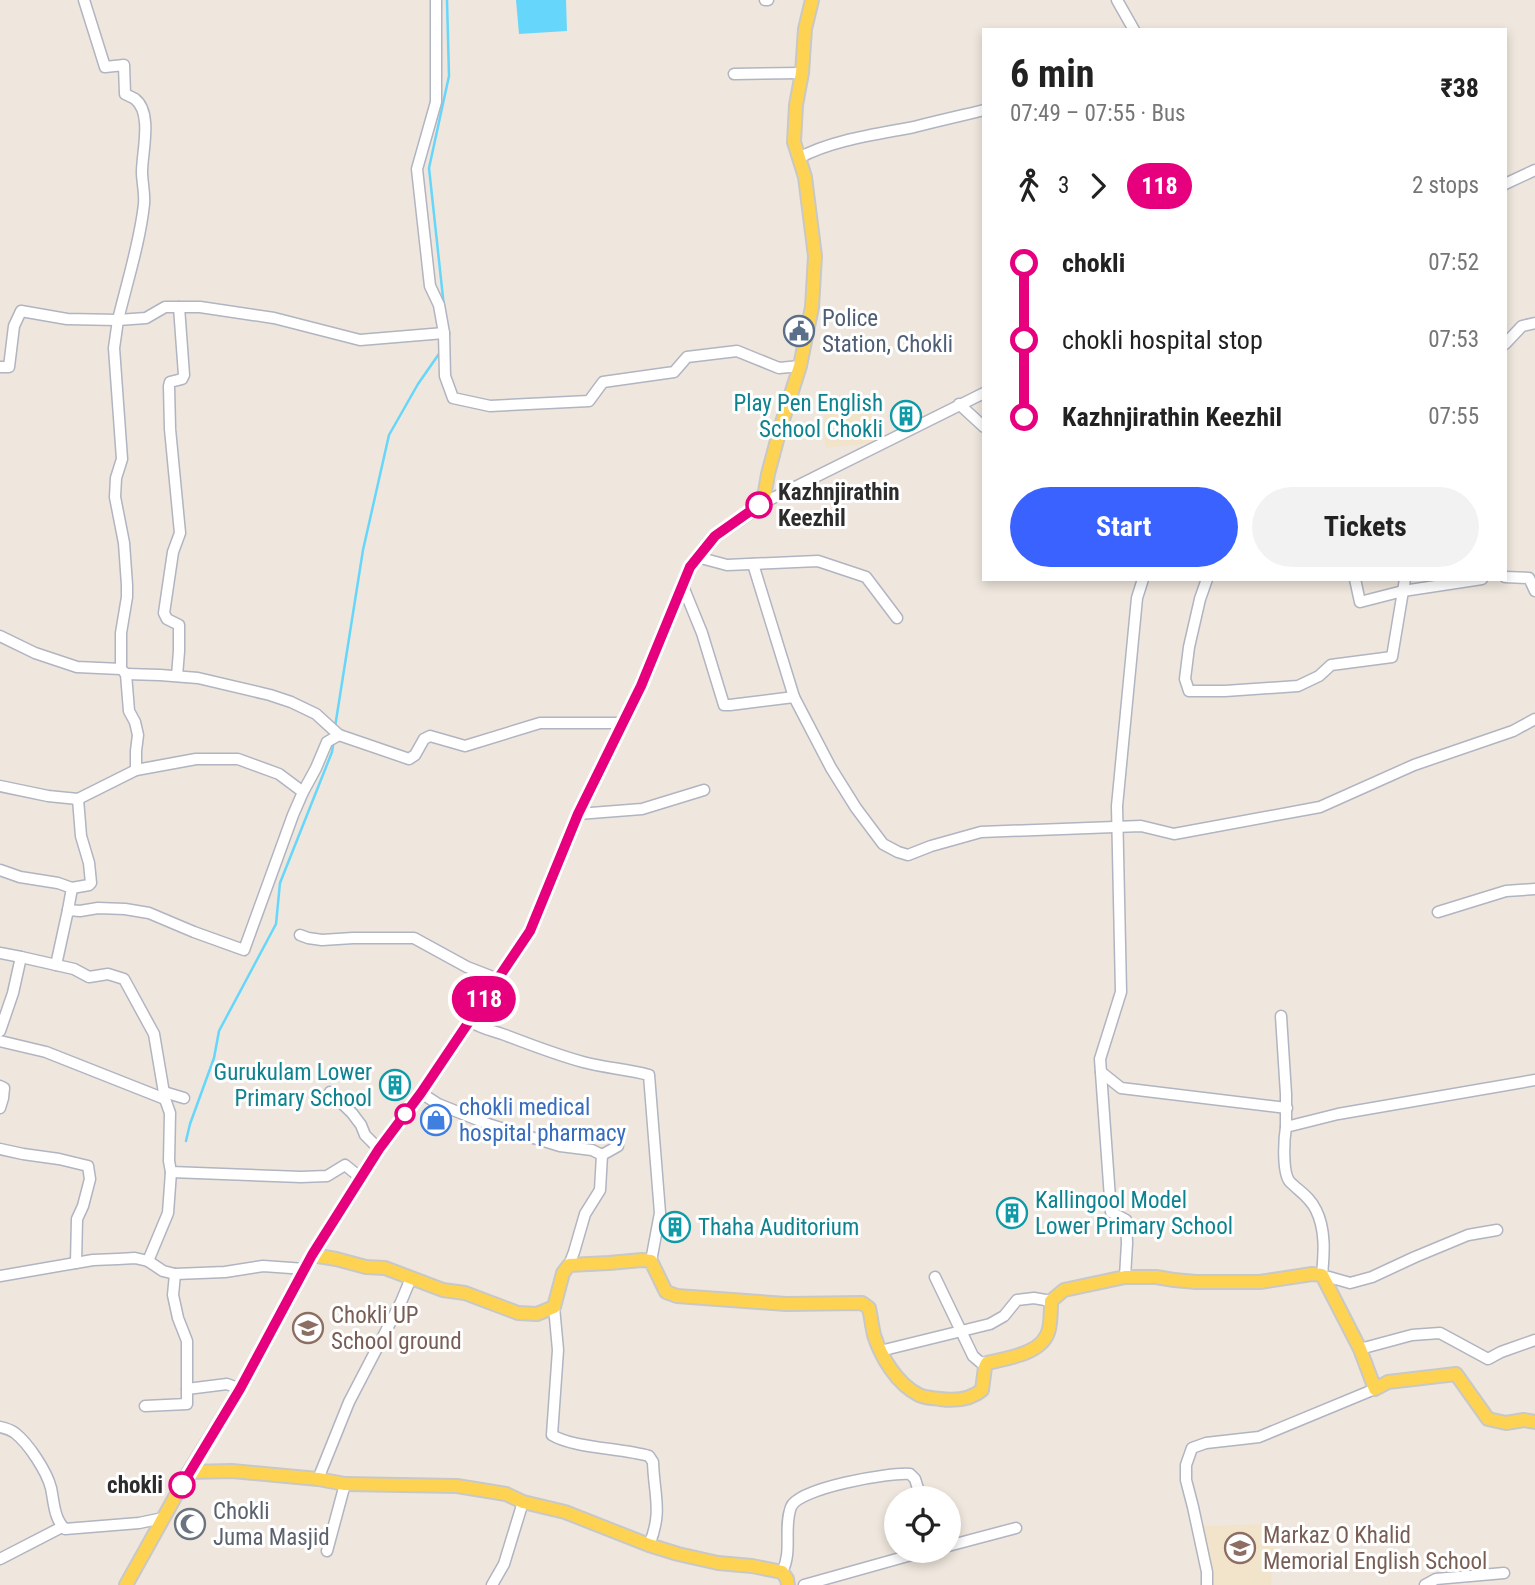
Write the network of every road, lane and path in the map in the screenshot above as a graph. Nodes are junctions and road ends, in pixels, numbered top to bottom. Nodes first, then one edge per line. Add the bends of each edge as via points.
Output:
1 (84, 0) edge
2 (436, 0) edge
3 (812, 0) edge
4 (1117, 0) edge
5 (1133, 28) edge
6 (802, 73) junction
7 (734, 74) dead end
8 (982, 110) edge
9 (799, 158) junction
10 (1535, 170) edge
11 (1507, 183) edge
12 (179, 307) junction
13 (118, 320) junction
14 (1535, 323) edge
15 (444, 336) junction
16 (1507, 342) edge
17 (0, 366) edge
18 (800, 366) junction
19 (982, 394) edge
20 (959, 404) junction
21 (982, 425) edge
22 (763, 503) junction
23 (697, 558) junction
24 (754, 564) junction
25 (1507, 577) edge
26 (1142, 581) edge
27 (1206, 581) edge
28 (1355, 581) edge
29 (1405, 581) edge
30 (1469, 581) edge
31 (682, 584) junction
32 (1403, 591) junction
33 (1535, 591) edge
34 (897, 618) dead end
35 (0, 636) edge
36 (124, 671) junction
37 (177, 676) junction
38 (794, 697) junction
39 (1535, 719) edge
40 (624, 723) junction
41 (339, 735) junction
42 (136, 770) junction
43 (0, 786) edge
44 (705, 790) dead end
45 (303, 792) junction
46 (78, 799) junction
47 (578, 814) junction
48 (1118, 827) junction
49 (0, 870) edge
50 (72, 888) junction
51 (1535, 889) edge
52 (68, 910) junction
53 (1438, 912) dead end
54 (300, 935) dead end
55 (0, 953) edge
56 (21, 957) junction
57 (56, 965) junction
58 (498, 979) junction
59 (1281, 1016) dead end
60 (469, 1021) junction
61 (0, 1031) edge
62 (0, 1041) edge
63 (1101, 1072) junction
64 (1535, 1080) edge
65 (0, 1086) edge
66 (330, 1092) dead end
67 (421, 1093) junction
68 (165, 1095) junction
69 (184, 1098) dead end
70 (0, 1108) edge
71 (1287, 1108) junction
72 (1286, 1127) junction
73 (618, 1146) dead end
74 (0, 1149) edge
75 (379, 1149) junction
76 (602, 1155) junction
77 (171, 1172) junction
78 (361, 1178) junction
79 (1497, 1230) dead end
80 (312, 1255) junction
81 (148, 1261) junction
82 (651, 1261) junction
83 (76, 1263) junction
84 (569, 1265) junction
85 (304, 1269) junction
86 (174, 1274) junction
87 (1322, 1275) junction
88 (0, 1276) edge
89 (1125, 1277) junction
90 (411, 1278) junction
91 (935, 1278) dead end
92 (1051, 1301) junction
93 (554, 1307) junction
94 (961, 1331) junction
95 (1535, 1340) edge
96 (1360, 1349) junction
97 (880, 1350) junction
98 (987, 1363) junction
99 (240, 1389) junction
100 (1375, 1389) junction
101 (187, 1390) junction
102 (145, 1406) dead end
103 (1535, 1422) edge
104 (0, 1427) edge
105 (189, 1472) junction
106 (902, 1473) junction
107 (925, 1474) dead end
108 (318, 1479) junction
109 (345, 1484) junction
110 (917, 1486) edge
111 (523, 1502) junction
112 (163, 1518) junction
113 (62, 1527) junction
114 (1016, 1528) dead end
115 (961, 1543) edge
116 (649, 1545) junction
117 (327, 1551) dead end
118 (0, 1559) edge
119 (884, 1563) edge
120 (782, 1572) junction
121 (1504, 1573) dead end
122 (126, 1585) edge
123 (492, 1585) edge
124 (788, 1585) edge
125 (804, 1585) edge
126 (1207, 1585) edge
127 (1425, 1585) edge

1 - 13 street via 105,67 124,65 125,94 137,100 143,111 144,202
2 - 15 street via 436,102 417,169 430,286
3 - 6 main road
4 - 5 street
6 - 7 street
6 - 9 main road via 794,142
8 - 9 street via 812,150
9 - 18 main road via 815,256 812,307
10 - 11 street
12 - 13 street via 165,307 146,318
12 - 15 street via 274,318 360,340
12 - 37 street via 184,375 169,386 180,533 164,613 179,625
13 - 17 street via 20,312 9,367
13 - 36 street via 114,348 122,459 115,497 127,597 121,633
14 - 16 street via 1522,326
15 - 18 street via 445,376 453,398 490,406 589,401 603,382 674,372 687,357 737,351 779,368
18 - 22 main road
19 - 20 street
20 - 21 street
20 - 22 street
22 - 23 main road via 715,536
23 - 24 street via 727,565
23 - 31 main road
24 - 34 street via 818,561 866,577
24 - 38 street
25 - 33 street via 1529,578
26 - 48 street via 1137,598
27 - 32 street via 1189,647 1185,679 1189,691 1298,686 1331,666 1392,657
28 - 32 street via 1360,602
29 - 32 street
30 - 32 street
31 - 38 street via 723,705
31 - 40 main road
35 - 36 street via 77,667
36 - 37 street
36 - 42 street via 129,711 138,735
37 - 41 street via 291,702 316,714
38 - 48 street via 856,808 883,844 898,852 908,855 981,832
39 - 48 street via 1413,765 1320,807 1174,834 1141,826
40 - 41 street via 540,723 464,746 430,736 409,759
40 - 47 main road
41 - 45 street via 327,742
42 - 45 street via 197,759 238,759 279,774
42 - 46 street
43 - 46 street
44 - 47 street via 642,809
45 - 52 street via 244,950 149,913
46 - 50 street via 92,879 89,885
47 - 58 main road via 530,931
48 - 63 street via 1121,992 1100,1059
49 - 50 street
50 - 52 street
51 - 53 street via 1506,891
52 - 57 street
54 - 58 street via 323,940 414,939
55 - 56 street
56 - 57 street
56 - 61 street
57 - 68 street via 89,977 108,974 124,979 154,1034
58 - 60 main road
59 - 71 street
60 - 67 main road
60 - 82 street via 586,1063 649,1074 660,1213
62 - 68 street via 46,1052
63 - 71 street via 1121,1088
63 - 89 street via 1111,1212 1126,1220
64 - 72 street
65 - 70 street via 4,1098
66 - 75 street
67 - 75 main road
67 - 76 street via 488,1124
68 - 69 street
68 - 77 street via 170,1113
71 - 72 street
72 - 87 street via 1286,1176 1316,1210 1322,1227
73 - 76 street
74 - 83 street via 88,1166 90,1180 77,1219
75 - 78 main road
76 - 84 street via 600,1190 585,1214
77 - 78 street via 327,1176 345,1165
77 - 81 street via 168,1213
78 - 80 main road
79 - 87 street via 1468,1235 1350,1283
80 - 85 main road
80 - 90 main road via 385,1268
81 - 83 street
81 - 86 street
82 - 84 main road
82 - 97 main road via 666,1292 677,1296 786,1304 862,1303 869,1308
83 - 88 street
84 - 93 main road
85 - 86 street via 263,1266
85 - 99 main road
86 - 101 street via 177,1318 187,1341
87 - 89 main road via 1259,1282
87 - 96 main road
89 - 92 main road via 1064,1290
90 - 93 main road via 518,1313 537,1314
90 - 108 street via 349,1402
91 - 94 street
92 - 94 street via 1017,1300 990,1324
92 - 98 main road via 1049,1330 1040,1345
93 - 116 street via 558,1350 552,1435 649,1455 657,1519
94 - 97 street
94 - 98 street via 973,1356
95 - 96 street via 1488,1359 1440,1333 1412,1335
96 - 100 main road
97 - 98 main road via 907,1387 921,1396 944,1400 960,1400 982,1391
99 - 101 street via 227,1384
99 - 105 main road
100 - 103 main road via 1388,1382 1456,1374 1488,1419
100 - 126 street via 1259,1437 1192,1448 1186,1480
101 - 102 street via 187,1404
104 - 113 street via 15,1432 35,1456 48,1479
105 - 108 main road
105 - 112 main road
106 - 107 street
106 - 110 street via 910,1474
106 - 120 street via 854,1480 794,1500
108 - 109 main road
109 - 111 main road via 457,1486 506,1494
109 - 117 street
111 - 116 main road via 565,1512
111 - 123 street via 504,1563
112 - 113 street via 68,1530
112 - 122 main road
113 - 118 street
114 - 115 street
116 - 120 main road via 718,1563
119 - 125 street
120 - 124 main road
121 - 127 street via 1436,1579

